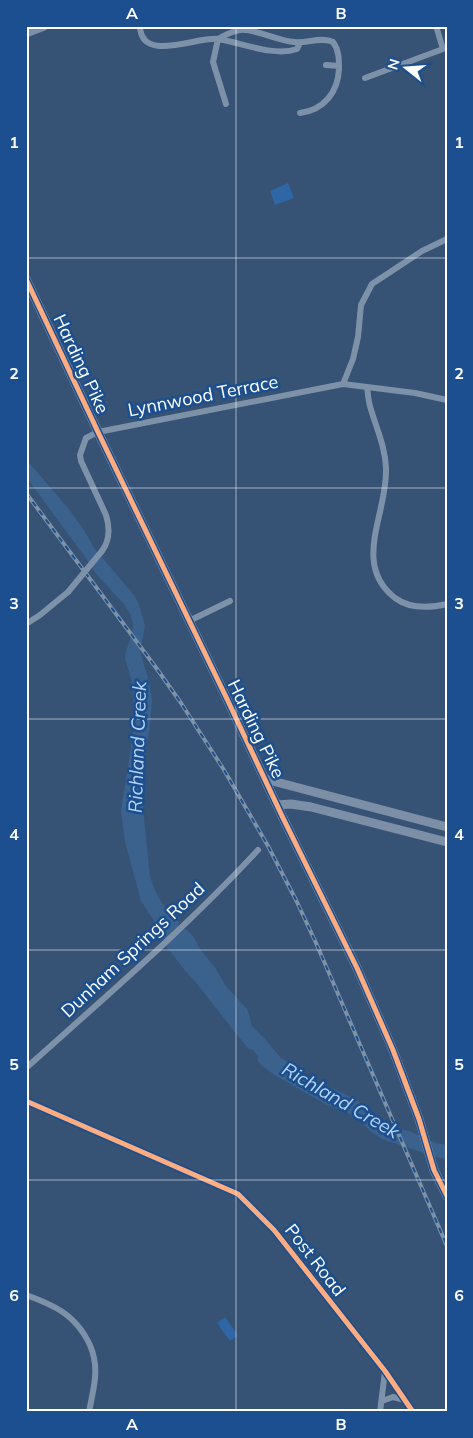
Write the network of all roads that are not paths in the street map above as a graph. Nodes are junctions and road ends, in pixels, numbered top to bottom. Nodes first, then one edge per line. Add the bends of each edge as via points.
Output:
1 (44, 26) edge
2 (140, 26) edge
3 (436, 26) edge
4 (26, 33) edge
5 (218, 39) junction
6 (300, 43) junction
7 (326, 65) dead end
8 (339, 66) junction
9 (365, 78) dead end
10 (226, 104) dead end
11 (300, 113) dead end
12 (447, 239) edge
13 (26, 279) edge
14 (343, 384) junction
15 (367, 386) junction
16 (447, 400) edge
17 (98, 432) junction
18 (230, 601) dead end
19 (447, 604) edge
20 (189, 621) junction
21 (26, 624) edge
22 (265, 779) junction
23 (351, 802) junction
24 (278, 805) junction
25 (347, 816) junction
26 (402, 816) junction
27 (447, 827) edge
28 (398, 829) junction
29 (447, 842) edge
30 (258, 850) dead end
31 (26, 1068) edge
32 (26, 1101) edge
33 (447, 1196) edge
34 (26, 1295) edge
35 (385, 1371) junction
36 (405, 1400) junction
37 (382, 1401) junction
38 (89, 1412) edge
39 (380, 1412) edge
40 (413, 1412) edge

1 - 4 main road
2 - 5 street via 145,40 156,46
3 - 9 street via 443,49
5 - 6 street via 243,30
5 - 6 street via 280,51 297,49
5 - 10 street via 213,62
6 - 8 street via 331,40 337,49
7 - 8 street
8 - 11 street via 337,83 330,96 314,109
12 - 14 street via 422,251 372,284 361,305 353,359
13 - 17 main road, Harding Pike
14 - 15 street, Lynnwood Terrace
14 - 17 street, Lynnwood Terrace
15 - 16 street, Lynnwood Terrace
15 - 19 street via 385,452 384,492 373,546 377,574 385,590 400,602 434,607
17 - 20 main road, Harding Pike
17 - 21 street, bridge via 86,438 80,455 108,519 106,546 68,592
18 - 20 street
20 - 22 main road, Harding Pike
22 - 23 main road
22 - 24 main road, Harding Pike
23 - 25 main road
23 - 26 main road
24 - 25 main road via 298,805
24 - 33 main road, Harding Pike via 393,1050 434,1170
25 - 28 main road
26 - 27 main road
26 - 28 main road
28 - 29 main road
30 - 31 street, Dunham Springs Road via 164,944
32 - 35 street, Post Road via 238,1194 274,1230
34 - 38 street via 68,1316 86,1337 94,1359 95,1380
35 - 36 street, Post Road
35 - 37 street
36 - 37 street via 393,1398
36 - 40 street, Post Road
37 - 39 street

